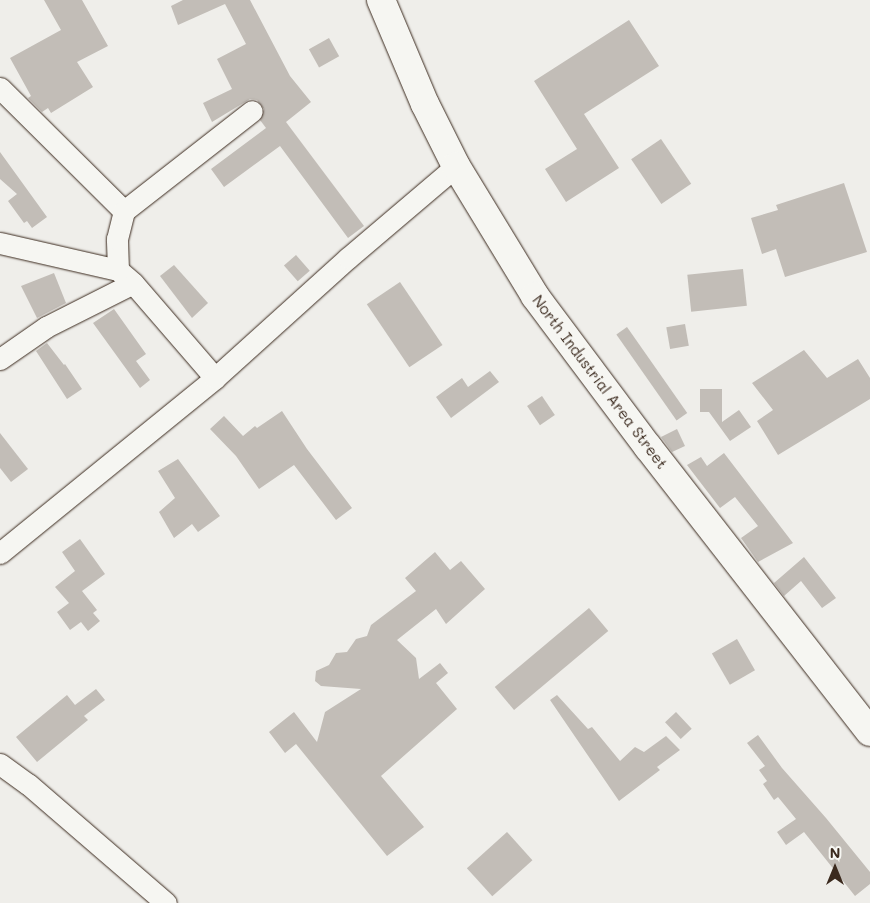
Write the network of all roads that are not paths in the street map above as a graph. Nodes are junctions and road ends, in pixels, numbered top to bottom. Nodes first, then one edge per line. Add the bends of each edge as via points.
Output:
1 (381, 0) edge
2 (0, 88) edge
3 (252, 111) dead end
4 (456, 166) junction
5 (124, 211) junction
6 (0, 243) edge
7 (125, 277) junction
8 (0, 360) edge
9 (215, 378) junction
10 (0, 552) edge
11 (870, 732) edge
12 (0, 764) edge
13 (166, 903) edge

1 - 4 main road, North Industrial Area Street via 425,104
2 - 5 street
3 - 5 street
4 - 9 street
4 - 11 main road, North Industrial Area Street via 535,296 581,359
5 - 7 street via 117,239
6 - 7 street
7 - 8 street
7 - 9 street
9 - 10 street
12 - 13 street via 35,790

